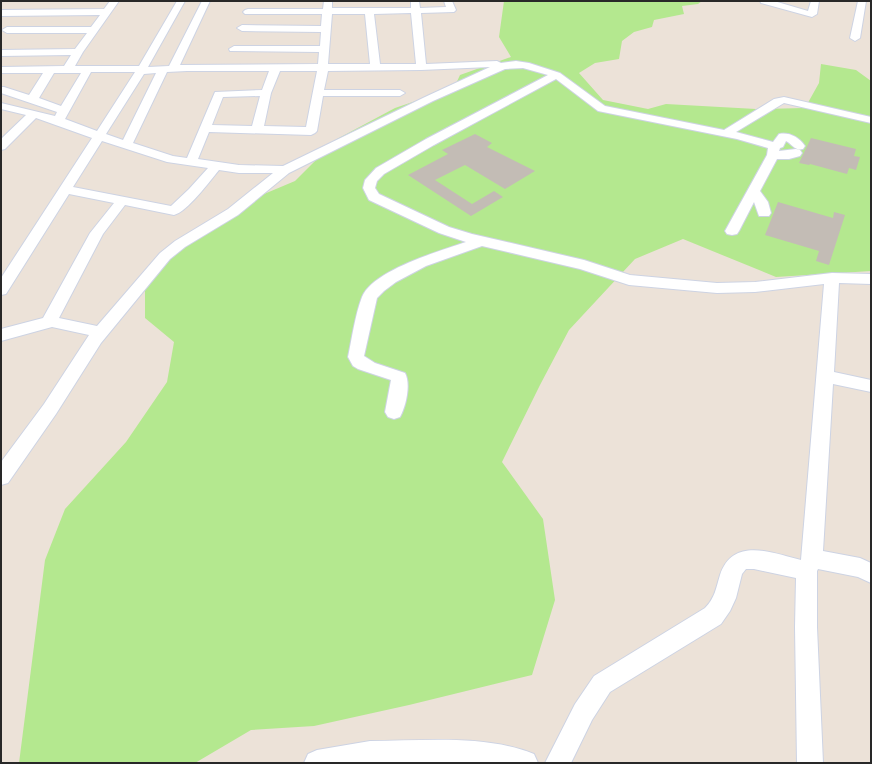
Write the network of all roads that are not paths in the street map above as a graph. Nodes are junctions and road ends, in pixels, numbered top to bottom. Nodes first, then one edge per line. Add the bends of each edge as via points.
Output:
1 (115, 1) edge
2 (181, 1) edge
3 (206, 1) edge
4 (252, 1) edge
5 (328, 1) edge
6 (448, 1) edge
7 (764, 1) edge
8 (815, 1) edge
9 (862, 1) edge
10 (28, 5) dead end
11 (415, 6) edge
12 (369, 10) junction
13 (327, 11) junction
14 (107, 12) junction
15 (248, 12) junction
16 (1, 13) edge
17 (21, 13) junction
18 (326, 29) junction
19 (50, 30) junction
20 (95, 30) junction
21 (4, 33) edge
22 (855, 38) dead end
23 (238, 39) junction
24 (324, 49) junction
25 (78, 52) junction
26 (1, 53) edge
27 (32, 53) junction
28 (497, 64) dead end
29 (375, 67) junction
30 (421, 67) junction
31 (323, 68) junction
32 (68, 69) junction
33 (88, 69) junction
34 (168, 69) junction
35 (226, 69) junction
36 (275, 69) junction
37 (1, 70) edge
38 (50, 70) junction
39 (141, 70) junction
40 (556, 75) junction
41 (3, 90) edge
42 (266, 93) junction
43 (318, 93) junction
44 (400, 93) dead end
45 (34, 95) junction
46 (151, 96) junction
47 (123, 98) junction
48 (1, 106) edge
49 (34, 114) junction
50 (61, 116) junction
51 (871, 120) edge
52 (205, 128) junction
53 (257, 129) junction
54 (311, 131) junction
55 (725, 134) junction
56 (99, 136) junction
57 (126, 145) junction
58 (1, 146) edge
59 (773, 150) junction
60 (309, 157) junction
61 (191, 162) junction
62 (216, 166) junction
63 (285, 170) junction
64 (65, 189) junction
65 (754, 191) junction
66 (121, 202) junction
67 (764, 213) dead end
68 (732, 231) dead end
69 (482, 241) junction
70 (832, 278) junction
71 (871, 279) edge
72 (1, 290) edge
73 (49, 322) junction
74 (100, 332) junction
75 (1, 335) edge
76 (825, 376) junction
77 (871, 386) edge
78 (394, 412) dead end
79 (1, 477) edge
80 (810, 564) junction
81 (871, 573) edge
82 (317, 763) edge
83 (525, 763) edge
84 (558, 763) edge
85 (810, 763) edge

1 - 14 street
2 - 39 street
3 - 34 street
4 - 15 street
5 - 13 street
6 - 11 street via 451,10
7 - 8 street via 812,14
9 - 22 street
10 - 17 street
11 - 12 street
11 - 30 street
12 - 13 street
12 - 29 street
13 - 15 street
13 - 18 street
14 - 17 street
14 - 20 street
15 - 23 street
16 - 17 street
17 - 21 street
18 - 23 street
18 - 24 street
19 - 20 street
19 - 21 street
19 - 27 street
20 - 25 street
23 - 24 street
23 - 35 street
24 - 31 street
25 - 27 street
25 - 32 street
26 - 27 street
28 - 30 street
29 - 30 street
29 - 31 street
31 - 36 street
31 - 43 street
32 - 33 street
32 - 38 street
33 - 39 street
33 - 50 street
34 - 35 street
34 - 39 street
34 - 46 street
35 - 36 street
36 - 42 street
37 - 38 street
38 - 45 street
39 - 47 street
40 - 55 street via 602,109
40 - 60 street via 523,64 508,64
40 - 69 street via 430,142 380,171 372,180 369,188 374,197 444,230
41 - 45 street
42 - 52 street via 219,94
42 - 53 street
43 - 44 street
43 - 54 street
45 - 50 street
46 - 47 street
46 - 57 street
47 - 56 street
48 - 49 street
49 - 50 street
49 - 58 street
50 - 56 street
51 - 55 street via 784,100 778,101
52 - 53 street
52 - 61 street
53 - 54 street
54 - 60 street
55 - 59 street
56 - 57 street
56 - 64 street
57 - 61 street via 171,160
59 - 59 street via 789,155 798,149 797,142 783,137
59 - 65 street
60 - 63 street
61 - 62 street
62 - 63 street
62 - 66 street via 174,212
63 - 74 street via 233,212 165,256
64 - 66 street
64 - 72 street
65 - 67 street
65 - 68 street
66 - 73 street via 97,234
69 - 70 street via 557,258 642,282 717,288 755,287
69 - 78 street via 391,276 375,288 370,297 356,357 358,363 364,366 393,373 399,377
70 - 71 street
70 - 76 street
73 - 74 street
73 - 75 street
74 - 79 street via 50,409
76 - 77 street
76 - 80 street
80 - 81 street via 860,568
80 - 84 street via 754,559 737,562 732,569 725,599 713,616 602,684 593,694
80 - 85 street via 806,627
82 - 83 street via 370,753 480,753

